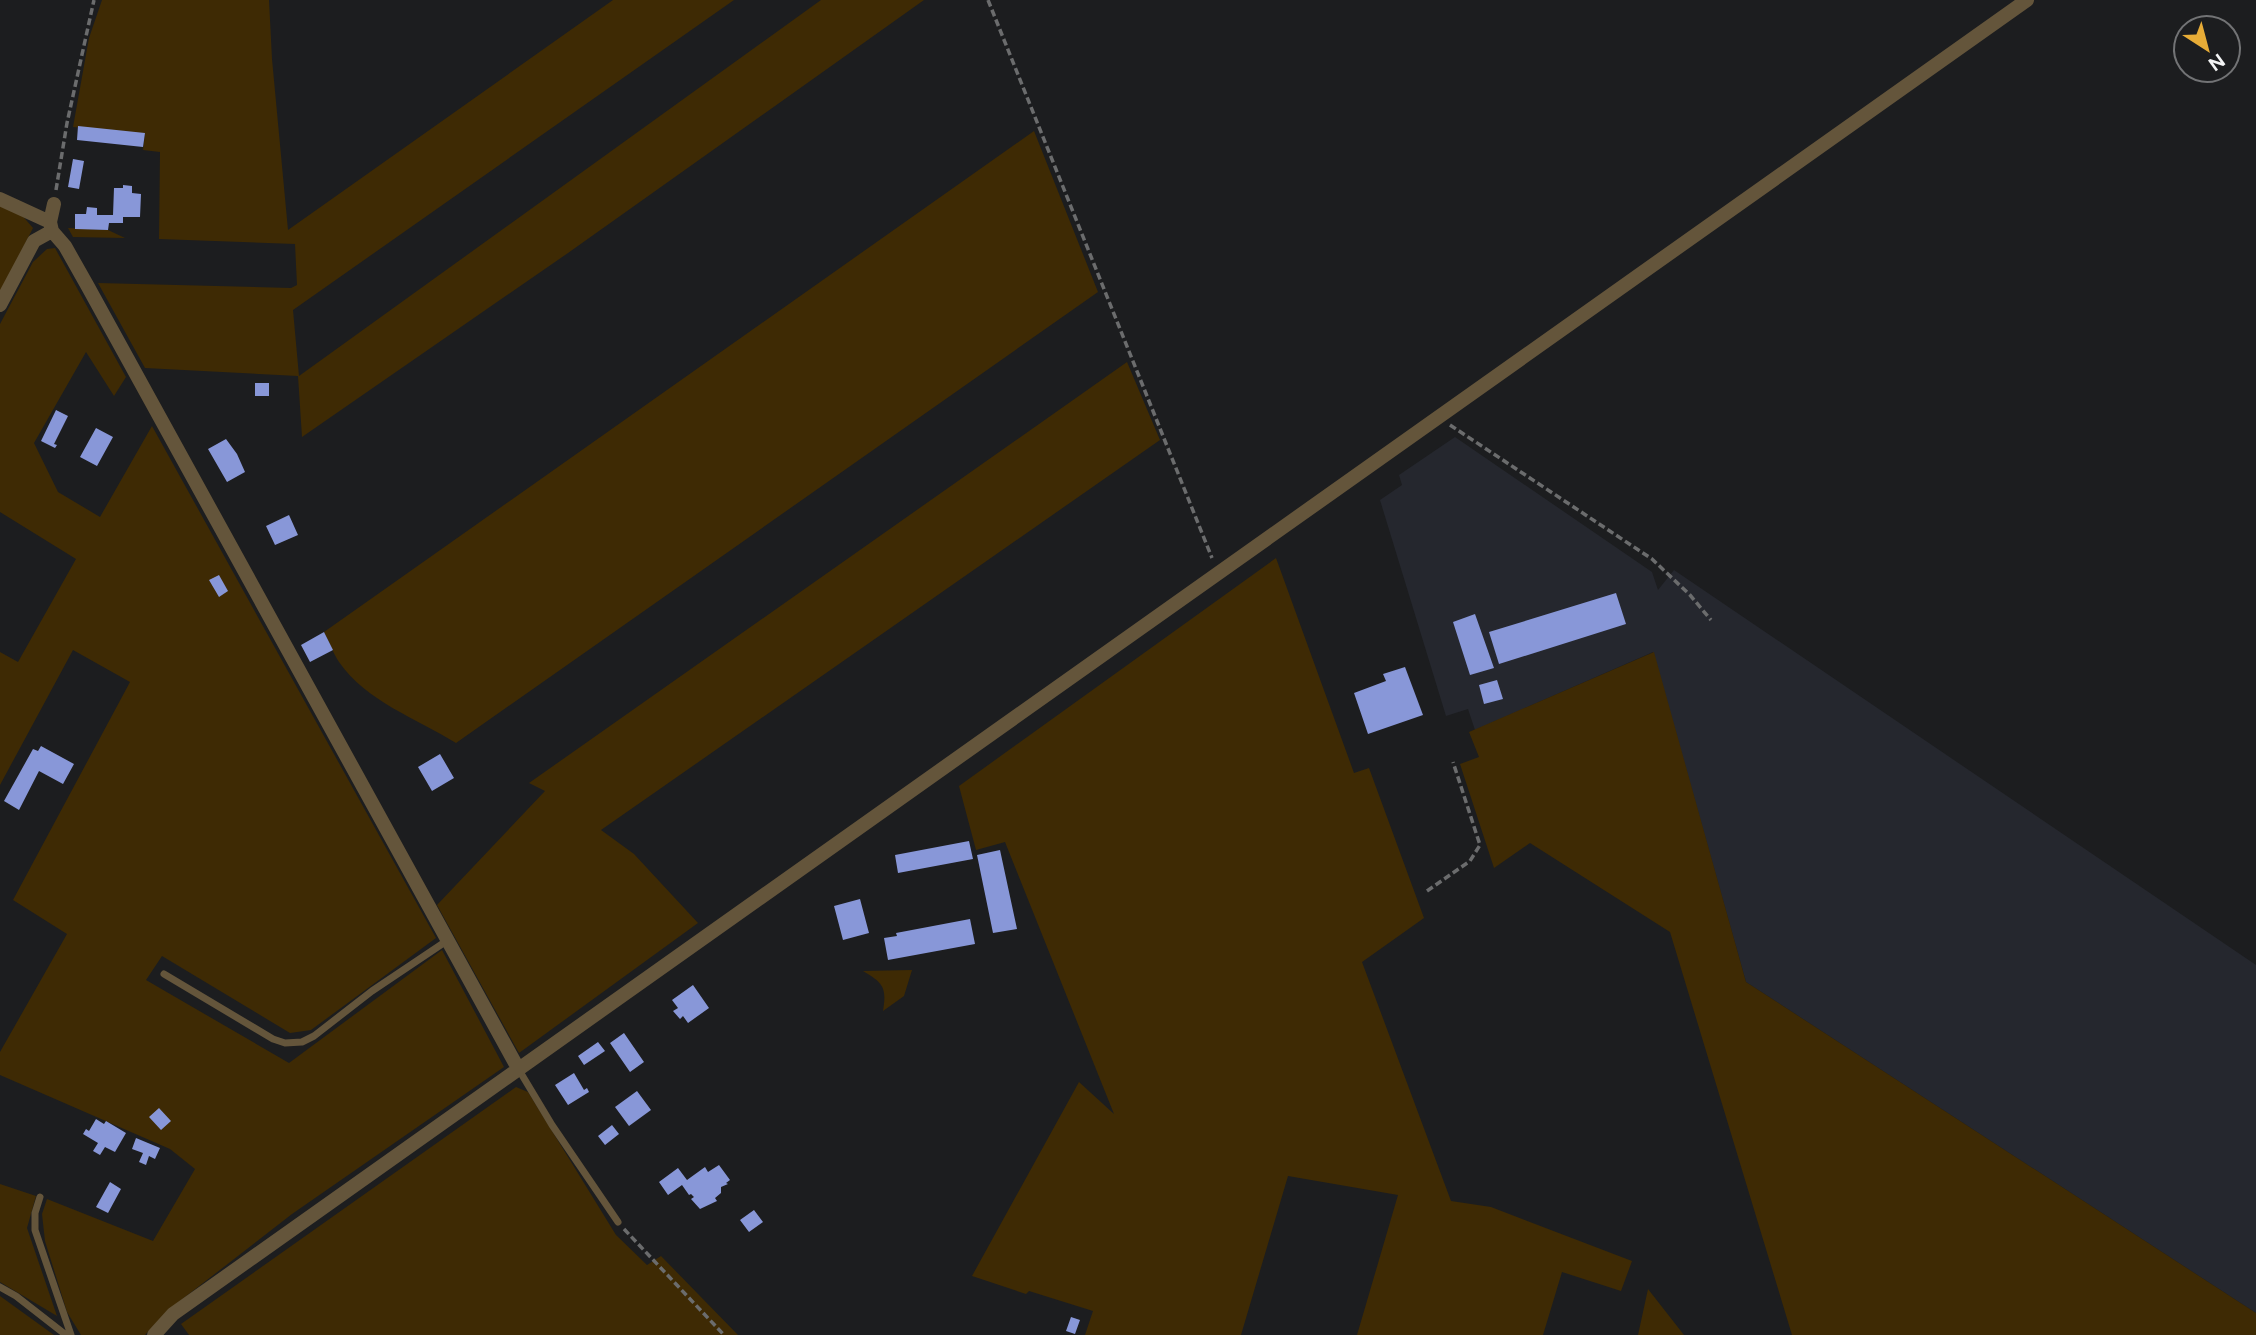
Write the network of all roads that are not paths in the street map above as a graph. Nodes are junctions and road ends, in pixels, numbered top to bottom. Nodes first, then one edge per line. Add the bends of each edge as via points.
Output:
1 (2027, 0) edge
2 (0, 199) edge
3 (54, 204) road end
4 (51, 226) junction
5 (0, 305) edge
6 (448, 940) junction
7 (163, 974) dead end
8 (519, 1070) junction
9 (40, 1197) dead end
10 (618, 1222) road end
11 (0, 1287) edge
12 (69, 1335) edge
13 (154, 1335) edge

1 - 8 street
2 - 4 street
3 - 4 street
4 - 5 street via 34,242
4 - 6 street
6 - 7 lane via 302,1042 273,1039
6 - 8 street
8 - 10 lane
8 - 13 street via 173,1314
9 - 12 lane via 35,1230
11 - 12 lane

